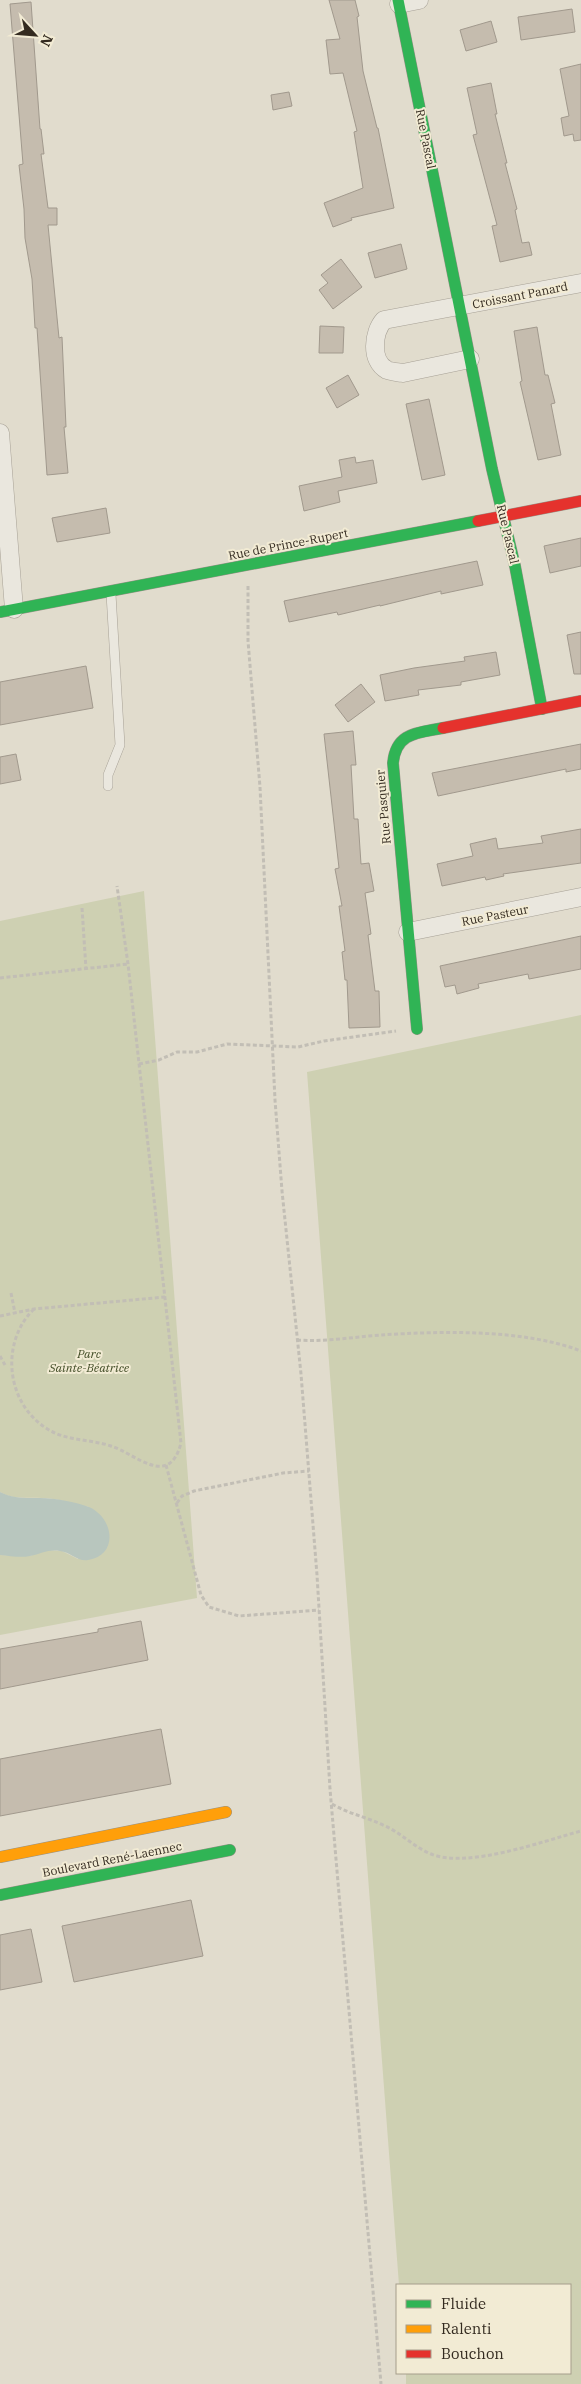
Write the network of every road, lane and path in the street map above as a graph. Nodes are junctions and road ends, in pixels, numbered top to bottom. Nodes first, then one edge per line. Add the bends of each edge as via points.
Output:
1 (419, 0) edge
2 (399, 2) edge
3 (581, 283) edge
4 (459, 307) junction
5 (470, 359) junction
6 (0, 433) edge
7 (581, 501) edge
8 (504, 516) junction
9 (248, 565) junction
10 (110, 591) junction
11 (7, 610) edge
12 (581, 701) edge
13 (542, 709) junction
14 (108, 786) dead end
15 (117, 886) dead end
16 (581, 897) edge
17 (82, 908) dead end
18 (408, 932) junction
19 (128, 964) junction
20 (86, 969) junction
21 (0, 978) edge
22 (417, 1029) joint
23 (273, 1046) junction
24 (139, 1064) junction
25 (11, 1293) dead end
26 (165, 1297) junction
27 (34, 1309) junction
28 (15, 1313) junction
29 (0, 1316) edge
30 (298, 1340) junction
31 (581, 1351) edge
32 (0, 1356) edge
33 (6, 1366) junction
34 (166, 1465) junction
35 (309, 1471) junction
36 (177, 1504) junction
37 (319, 1610) junction
38 (331, 1804) junction
39 (226, 1812) dead end
40 (581, 1831) edge
41 (230, 1850) dead end
42 (0, 1857) edge
43 (0, 1895) edge
44 (381, 2384) edge

1 - 2 street
2 - 4 street, Rue Pascal
3 - 4 street, Croissant Panard
4 - 5 street, Rue Pascal
4 - 5 street via 384,320 375,336 376,356 386,369 403,373
5 - 8 street, Rue Pascal
6 - 11 street
7 - 8 street, Rue de Prince-Rupert
8 - 9 street, Rue de Prince-Rupert
8 - 13 street, Rue Pascal
9 - 10 street, Rue de Prince-Rupert
9 - 23 path via 248,641 260,787
10 - 11 street, Rue de Prince-Rupert
10 - 14 lane via 120,745 108,775
12 - 13 street, Rue Pasquier
13 - 18 street, Rue Pasquier via 410,735 400,740 394,751 393,763
15 - 19 path
16 - 18 street, Rue Pasteur
17 - 20 path
18 - 22 street, Rue Pasquier
19 - 20 path
19 - 24 path
20 - 21 path
22 - 23 path via 298,1047
23 - 24 path via 228,1044 196,1052 177,1052
23 - 30 path via 282,1191
24 - 26 path
25 - 28 path
26 - 27 path
26 - 34 path via 181,1443 174,1460
27 - 28 path
27 - 33 path via 18,1326 9,1347
28 - 29 path
30 - 31 path via 383,1335 521,1336
30 - 35 path
32 - 33 path
33 - 34 path via 22,1405 49,1430 73,1440 112,1446 153,1467
34 - 36 path
35 - 36 path via 194,1491 182,1496
35 - 37 path
36 - 37 path via 202,1595 209,1607 239,1616
37 - 38 path
38 - 40 path via 388,1827 431,1854 447,1858 505,1851
38 - 44 path
39 - 42 street, Boulevard René-Laennec
41 - 43 street, Boulevard René-Laennec

